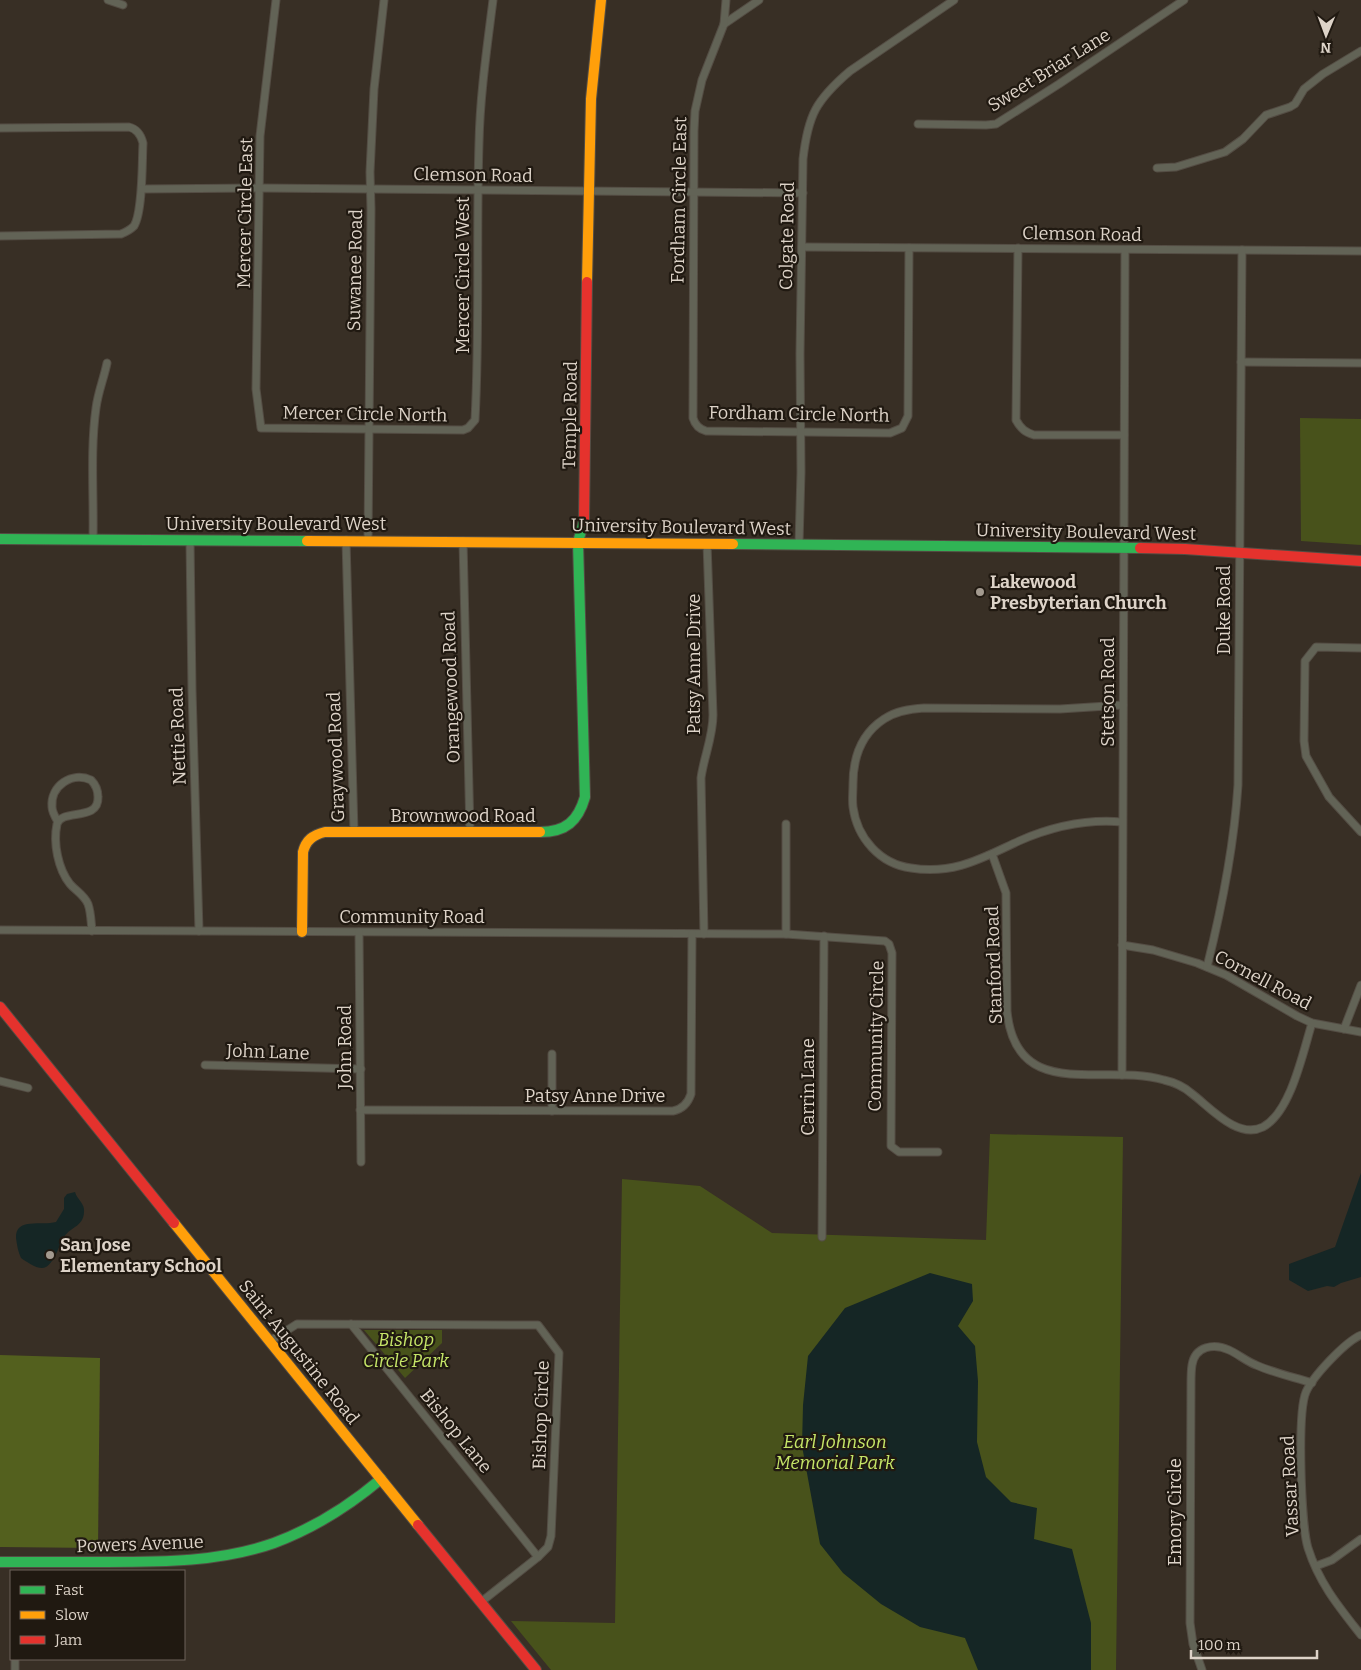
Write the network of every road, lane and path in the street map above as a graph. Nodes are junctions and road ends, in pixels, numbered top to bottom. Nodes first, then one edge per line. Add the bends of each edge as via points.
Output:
1 (108, 0) edge
2 (276, 0) edge
3 (384, 0) edge
4 (493, 0) edge
5 (601, 0) edge
6 (726, 0) edge
7 (759, 0) edge
8 (954, 0) edge
9 (1184, 0) edge
10 (123, 5) dead end
11 (724, 24) junction
12 (1361, 51) edge
13 (918, 124) dead end
14 (0, 128) edge
15 (1157, 168) dead end
16 (259, 188) junction
17 (142, 189) junction
18 (370, 189) junction
19 (478, 190) junction
20 (588, 192) junction
21 (694, 192) junction
22 (803, 193) junction
23 (0, 236) edge
24 (802, 247) junction
25 (909, 248) junction
26 (1018, 248) junction
27 (1126, 250) junction
28 (1242, 250) junction
29 (1361, 251) edge
30 (1241, 362) junction
31 (107, 363) dead end
32 (1361, 363) edge
33 (695, 424) joint
34 (261, 428) joint
35 (468, 428) joint
36 (369, 429) junction
37 (800, 433) junction
38 (1124, 435) junction
39 (0, 539) edge
40 (93, 539) junction
41 (190, 540) junction
42 (346, 540) junction
43 (368, 540) junction
44 (463, 541) junction
45 (578, 542) junction
46 (707, 543) junction
47 (799, 544) junction
48 (1124, 546) junction
49 (1239, 554) junction
50 (1361, 561) edge
51 (1361, 648) edge
52 (1123, 705) junction
53 (58, 822) junction
54 (1122, 822) junction
55 (786, 824) dead end
56 (570, 825) joint
57 (354, 832) junction
58 (470, 832) junction
59 (1361, 832) edge
60 (992, 854) junction
61 (0, 930) edge
62 (92, 931) junction
63 (199, 931) junction
64 (302, 932) junction
65 (359, 932) junction
66 (692, 934) junction
67 (704, 934) junction
68 (786, 934) junction
69 (824, 936) junction
70 (1122, 945) junction
71 (1207, 967) junction
72 (1361, 985) edge
73 (1, 1012) edge
74 (1312, 1022) junction
75 (1344, 1029) junction
76 (1361, 1032) edge
77 (552, 1054) dead end
78 (205, 1065) dead end
79 (361, 1069) junction
80 (1122, 1075) junction
81 (0, 1081) edge
82 (28, 1088) dead end
83 (360, 1110) junction
84 (552, 1111) junction
85 (938, 1152) dead end
86 (361, 1162) dead end
87 (822, 1238) dead end
88 (351, 1324) junction
89 (1361, 1335) edge
90 (270, 1341) junction
91 (1312, 1383) junction
92 (381, 1479) junction
93 (1361, 1539) edge
94 (538, 1557) junction
95 (0, 1562) edge
96 (1316, 1566) junction
97 (19, 1567) edge
98 (481, 1602) junction
99 (1361, 1635) edge
100 (531, 1668) edge
101 (1202, 1670) edge

1 - 10 street
2 - 16 street, Mercer Circle East via 260,136
3 - 18 street, Suwanee Road via 374,89
4 - 19 street, Mercer Circle West via 480,108
5 - 20 main road, Temple Road via 591,99
6 - 11 street, Fordham Circle East
7 - 11 street
8 - 22 street, Colgate Road via 850,71 818,103 806,135
9 - 13 street, Sweet Briar Lane via 996,124
11 - 21 street, Fordham Circle East via 702,80 695,111
12 - 15 street via 1304,89 1295,104 1266,115 1225,152 1176,167
14 - 17 street via 133,128 141,136
16 - 17 street, Clemson Road
16 - 18 street, Clemson Road
16 - 34 street, Mercer Circle East via 256,389
17 - 23 street via 135,225 121,234
18 - 19 street, Clemson Road
18 - 36 street, Suwanee Road
19 - 20 street, Clemson Road
19 - 35 street, Mercer Circle West via 475,420
20 - 21 street, Clemson Road
20 - 45 main road, Temple Road via 584,525
21 - 22 street, Clemson Road
21 - 33 street, Fordham Circle East
22 - 24 street, Colgate Road
24 - 25 street, Clemson Road
24 - 37 street, Colgate Road
25 - 26 street, Clemson Road
25 - 37 street, Fordham Circle North via 908,416 902,428 890,433
26 - 27 street, Clemson Road
26 - 38 street via 1016,420 1019,426 1034,436
27 - 28 street, Clemson Road
27 - 38 street, Stetson Road
28 - 29 street, Clemson Road
28 - 30 street, Duke Road
30 - 32 street
30 - 49 street, Duke Road
31 - 40 street via 95,416
33 - 37 street, Fordham Circle North via 706,431
34 - 36 street, Mercer Circle North
35 - 36 street, Mercer Circle North
36 - 43 street, Suwanee Road
37 - 47 street, Colgate Road
38 - 48 street, Stetson Road
39 - 40 main road, University Boulevard West
40 - 41 main road, University Boulevard West
41 - 42 main road, University Boulevard West
41 - 63 street, Nettie Road
42 - 43 main road, University Boulevard West
42 - 57 street, Graywood Road
43 - 44 main road, University Boulevard West
44 - 45 main road, University Boulevard West
44 - 58 street, Orangewood Road
45 - 46 main road, University Boulevard West
45 - 56 main road, Temple Road via 585,797 582,809
46 - 47 main road, University Boulevard West
46 - 67 street, Patsy Anne Drive via 714,715 701,778
47 - 48 main road, University Boulevard West
48 - 49 main road, University Boulevard West
48 - 52 street, Stetson Road
49 - 50 main road, University Boulevard West
49 - 71 street, Duke Road via 1237,807 1229,871
51 - 59 street via 1316,647 1305,660 1304,739 1306,756 1328,797
52 - 54 street, Stetson Road
52 - 60 street via 1060,709 908,709 895,713 872,730 855,759 853,806 864,839 882,857 906,867 934,870 963,866
53 - 53 street via 96,806 98,791 91,780 69,779 54,792 52,807
53 - 62 street via 56,848 62,871 88,903
54 - 60 street via 1096,821 1055,829
54 - 70 street, Stetson Road
55 - 68 street
56 - 58 main road, Brownwood Road via 553,832
57 - 58 main road, Brownwood Road
57 - 64 main road, Graywood Road via 325,832 314,835 304,844
60 - 80 street, Stanford Road via 1006,892 1009,1030 1021,1053 1034,1065 1048,1071
61 - 62 street, Community Road
62 - 63 street, Community Road
63 - 64 street, Community Road
64 - 65 street, Community Road
65 - 66 street, Community Road
65 - 79 street, John Road
66 - 67 street, Community Road
66 - 84 street, Patsy Anne Drive via 692,1066 688,1102 680,1110 673,1111
67 - 68 street, Community Road
68 - 69 street, Community Road
69 - 85 street, Community Circle via 890,944 891,1146 899,1152
69 - 87 street, Carrin Lane
70 - 71 street, Cornell Road via 1153,950
70 - 80 street, Stetson Road
71 - 74 street, Cornell Road
72 - 75 street
73 - 90 main road, Saint Augustine Road
74 - 75 street, Cornell Road
74 - 80 street, Stanford Road via 1286,1101 1277,1115 1261,1128 1244,1129 1231,1125 1174,1083
75 - 76 street, Cornell Road
77 - 84 street
78 - 79 street, John Lane
79 - 83 street, John Road
81 - 82 street
83 - 84 street, Patsy Anne Drive
83 - 86 street, John Road
88 - 90 street, Bishop Circle via 297,1324
88 - 94 street, Bishop Lane
88 - 94 street, Bishop Circle via 538,1326 559,1352 551,1536 548,1547
89 - 91 street via 1343,1348
90 - 92 main road, Saint Augustine Road
91 - 96 street, Vassar Road via 1306,1393 1302,1415 1303,1507 1308,1548
91 - 101 street, Emory Circle via 1258,1366 1222,1347 1208,1346 1197,1353 1192,1364 1190,1623
92 - 97 main road, Powers Avenue via 330,1516 256,1549 179,1562
92 - 98 main road, Saint Augustine Road
93 - 96 street via 1332,1560
94 - 98 street, Bishop Circle
95 - 97 main road, Powers Avenue
96 - 99 street, Vassar Road via 1322,1582
98 - 100 main road, Saint Augustine Road

